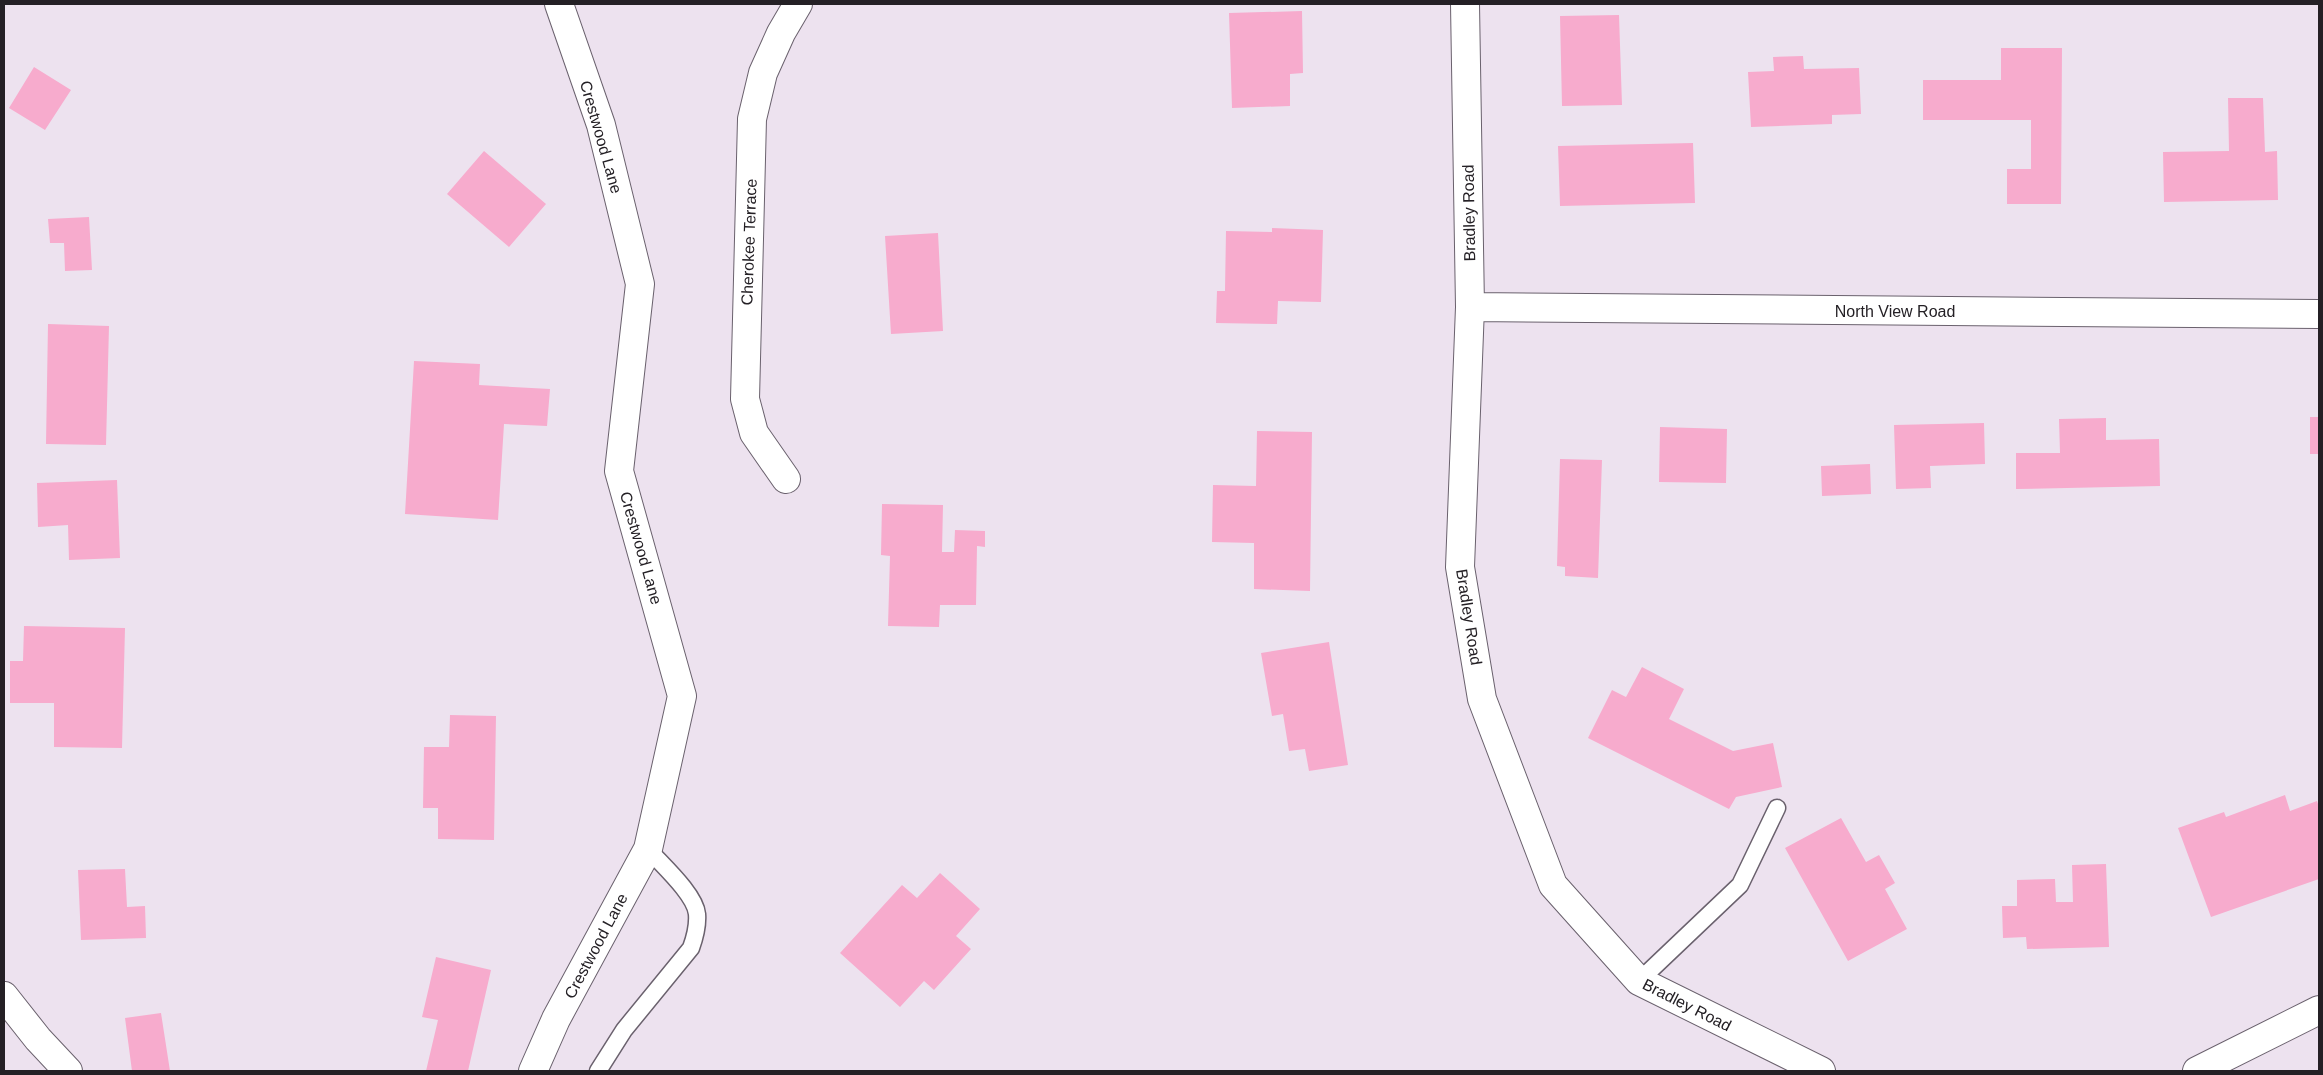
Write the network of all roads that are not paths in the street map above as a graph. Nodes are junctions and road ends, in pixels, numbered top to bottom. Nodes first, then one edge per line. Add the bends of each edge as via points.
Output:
1 (559, 4) edge
2 (798, 4) edge
3 (1465, 4) edge
4 (1470, 307) junction
5 (2319, 314) edge
6 (786, 479) dead end
7 (1778, 808) dead end
8 (648, 849) junction
9 (1638, 981) junction
10 (4, 996) edge
11 (2319, 1010) edge
12 (68, 1071) edge
13 (533, 1071) edge
14 (598, 1071) edge
15 (1821, 1071) edge
16 (2197, 1071) edge

1 - 8 street, Crestwood Lane via 601,125 640,284 619,471 682,696
2 - 6 street, Cherokee Terrace via 763,73 752,119 744,399 754,433
3 - 4 street, Bradley Road
4 - 5 street, North View Road
4 - 9 street, Bradley Road via 1460,567 1482,699 1553,884
7 - 9 lane via 1740,884
8 - 13 street, Crestwood Lane via 556,1019
8 - 14 lane via 689,895 697,912 696,933 691,948 624,1030
9 - 15 street, Bradley Road
10 - 12 street
11 - 16 street

